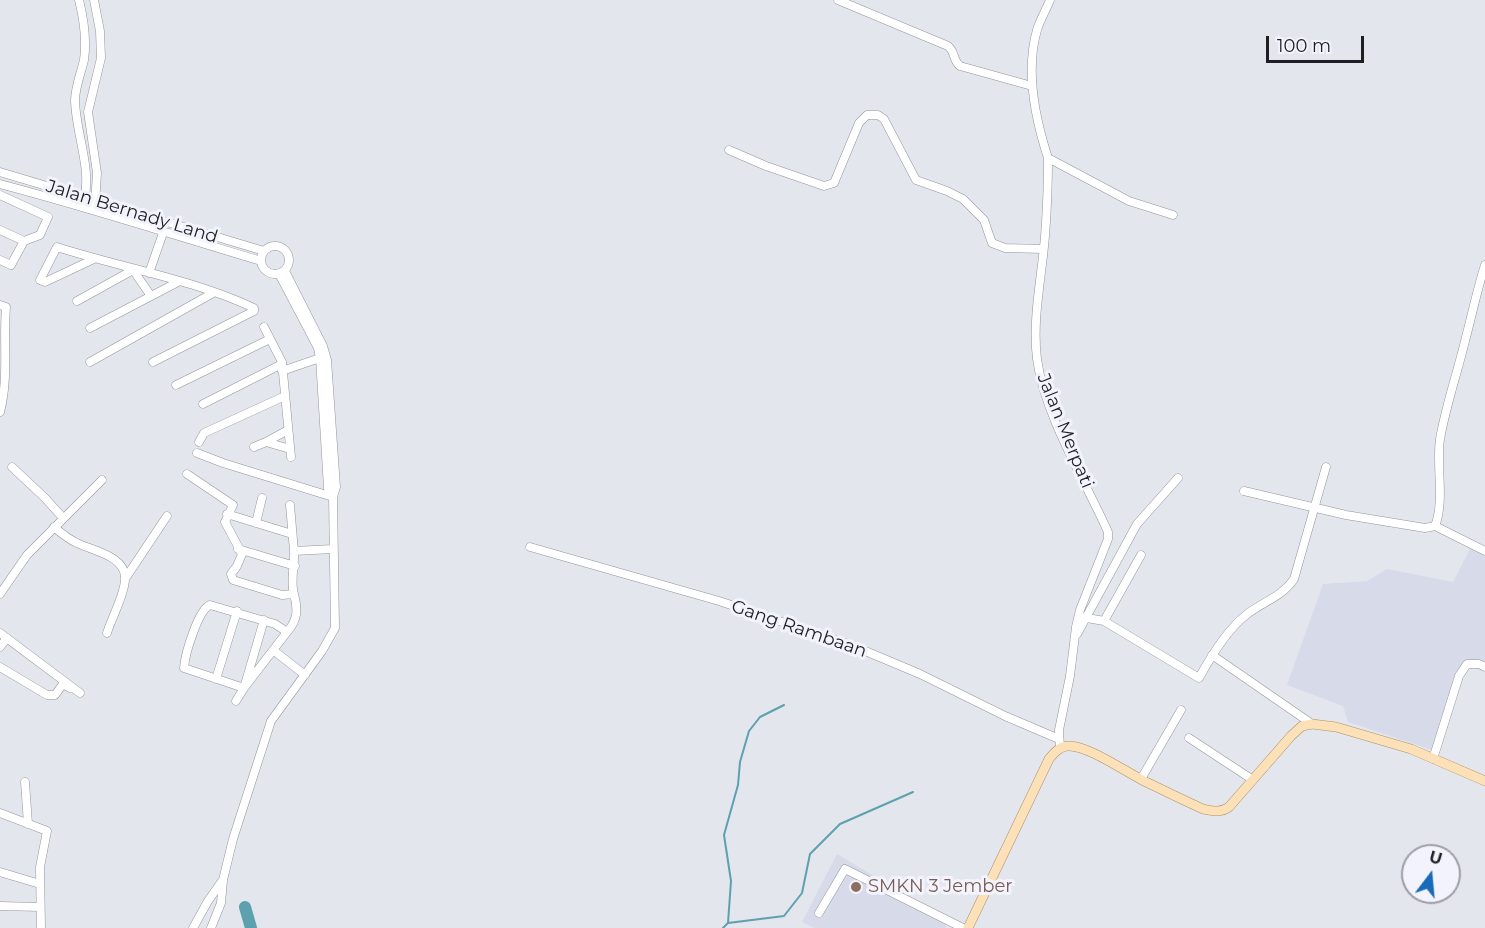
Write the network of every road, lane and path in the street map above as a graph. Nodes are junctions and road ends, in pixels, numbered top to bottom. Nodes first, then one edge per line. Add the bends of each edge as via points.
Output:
1 (79, 0) edge
2 (93, 0) edge
3 (838, 0) edge
4 (1050, 0) edge
5 (82, 68) junction
6 (98, 71) junction
7 (1032, 86) junction
8 (729, 150) dead end
9 (1048, 158) junction
10 (0, 172) edge
11 (0, 184) edge
12 (0, 195) edge
13 (96, 201) junction
14 (84, 202) junction
15 (94, 210) junction
16 (1173, 215) dead end
17 (0, 230) edge
18 (163, 233) junction
19 (24, 241) junction
20 (1043, 249) junction
21 (264, 251) junction
22 (94, 259) junction
23 (0, 260) edge
24 (261, 261) junction
25 (1485, 265) edge
26 (133, 270) junction
27 (150, 273) junction
28 (282, 273) junction
29 (178, 282) junction
30 (213, 293) junction
31 (151, 296) junction
32 (77, 301) dead end
33 (0, 304) edge
34 (264, 327) dead end
35 (90, 328) dead end
36 (270, 339) junction
37 (320, 357) junction
38 (90, 362) dead end
39 (153, 362) dead end
40 (282, 368) junction
41 (176, 385) dead end
42 (285, 396) junction
43 (203, 404) dead end
44 (0, 412) edge
45 (288, 430) junction
46 (199, 442) dead end
47 (266, 442) junction
48 (254, 447) dead end
49 (197, 453) dead end
50 (1326, 466) dead end
51 (12, 468) dead end
52 (187, 474) dead end
53 (1178, 478) dead end
54 (102, 480) dead end
55 (1244, 491) dead end
56 (333, 497) junction
57 (262, 498) dead end
58 (290, 505) dead end
59 (1313, 508) junction
60 (227, 514) junction
61 (166, 516) dead end
62 (63, 518) junction
63 (256, 523) junction
64 (54, 526) junction
65 (1435, 526) junction
66 (292, 534) junction
67 (530, 547) dead end
68 (238, 549) junction
69 (333, 549) junction
70 (294, 550) junction
71 (1485, 551) edge
72 (1140, 555) dead end
73 (295, 566) junction
74 (125, 579) junction
75 (0, 594) edge
76 (294, 594) junction
77 (237, 611) junction
78 (1087, 618) junction
79 (264, 620) junction
80 (1104, 621) junction
81 (287, 632) junction
82 (107, 633) dead end
83 (4, 635) edge
84 (1075, 637) junction
85 (0, 647) edge
86 (273, 651) junction
87 (1212, 655) junction
88 (0, 667) edge
89 (1485, 667) edge
90 (305, 675) junction
91 (216, 679) junction
92 (244, 688) junction
93 (236, 701) dead end
94 (1181, 710) dead end
95 (1312, 724) junction
96 (1189, 738) dead end
97 (1059, 743) junction
98 (1433, 759) junction
99 (1141, 780) junction
100 (1252, 780) junction
101 (1485, 781) edge
102 (25, 782) dead end
103 (0, 813) edge
104 (28, 824) junction
105 (0, 872) edge
106 (223, 880) junction
107 (40, 884) junction
108 (0, 906) edge
109 (40, 907) junction
110 (819, 914) dead end
111 (41, 928) edge
112 (193, 928) edge
113 (211, 928) edge
114 (963, 928) edge
115 (968, 928) edge

1 - 5 street via 85,27
2 - 6 street via 100,31
3 - 7 street via 948,46 960,66
4 - 7 street, Jalan Merpati via 1037,30
5 - 6 street
5 - 14 street via 75,97 84,157
6 - 13 street via 88,112 97,173
7 - 9 street, Jalan Merpati
8 - 20 street via 824,186 834,183 859,123 867,115 878,115 884,119 916,180 963,199 984,220 992,243 1005,248
9 - 16 street via 1129,201
9 - 20 street, Jalan Merpati
10 - 14 street, Jalan Bernady Land
11 - 14 street, Jalan Bernady Land
12 - 19 street via 48,217 40,235
13 - 14 street, Jalan Bernady Land
13 - 15 street
13 - 21 street, Jalan Bernady Land
14 - 15 street, Jalan Bernady Land
15 - 18 street, Jalan Bernady Land
17 - 19 street
18 - 24 street, Jalan Bernady Land
18 - 27 street
19 - 23 street via 11,266
20 - 84 street, Jalan Merpati via 1035,332 1039,371 1057,421 1108,532 1080,610
21 - 24 street
21 - 28 street, Jalan Bernady Land via 274,246 285,249 290,259
22 - 22 street via 45,282 40,280 57,247
22 - 26 street
24 - 28 street, Jalan Bernady Land via 266,272
25 - 65 street via 1440,441 1439,510
26 - 27 street
26 - 31 street
26 - 32 street
27 - 29 street
28 - 37 street, Jalan Bernady Land
28 - 56 street, Jalan Bernady Land via 326,354 336,487
29 - 30 street
29 - 31 street
30 - 38 street
30 - 39 street via 254,311
31 - 35 street
33 - 44 street via 6,307
34 - 36 street
36 - 40 street
36 - 41 street
37 - 40 street
37 - 56 street, Jalan Bernady Land via 328,488
40 - 42 street
40 - 43 street
42 - 45 street
42 - 46 street via 204,433
45 - 47 street
45 - 47 street via 291,453
47 - 48 street
49 - 56 street
50 - 59 street
51 - 62 street
52 - 60 street via 233,505
53 - 78 street via 1137,525
54 - 62 street
55 - 59 street
56 - 69 street, Jalan Bernady Land
57 - 63 street
58 - 66 street
59 - 65 street via 1425,528
59 - 87 street via 1290,585 1245,615
60 - 63 street
60 - 68 street via 225,522
61 - 74 street
62 - 64 street
63 - 66 street
64 - 74 street via 76,542 115,560 125,572
64 - 75 street via 27,555
65 - 71 street
66 - 70 street
67 - 97 street, Gang Rambaan via 719,601 851,645 920,674
68 - 73 street
68 - 76 street via 242,554 231,574 233,580 282,595
69 - 70 street
69 - 90 street, Jalan Bernady Land via 335,628
70 - 73 street
72 - 80 street
73 - 76 street
74 - 82 street
76 - 81 street via 296,621
77 - 79 street
77 - 91 street
77 - 91 street via 216,605 205,607 184,661 184,668
78 - 80 street
78 - 84 street
79 - 81 street
79 - 92 street
80 - 87 street via 1199,678
81 - 86 street
83 - 85 street
83 - 88 street via 80,693 63,684 55,695 47,695
84 - 97 street, Jalan Merpati
86 - 90 street
86 - 92 street
87 - 95 street
89 - 98 street via 1467,664 1459,676
90 - 106 street, Jalan Bernady Land via 268,728
91 - 92 street
92 - 93 street
94 - 99 street
95 - 98 main road via 1346,730
95 - 100 main road via 1302,726 1291,736
96 - 100 street
97 - 99 main road via 1086,750
97 - 115 main road
98 - 101 main road
99 - 100 main road via 1214,812 1229,807
102 - 104 street
103 - 104 street
104 - 107 street via 47,831
105 - 107 street
106 - 112 street, Jalan Bernady Land
106 - 113 street, Jalan Bernady Land via 221,903
107 - 109 street
108 - 109 street
109 - 111 street
110 - 114 street via 845,869

